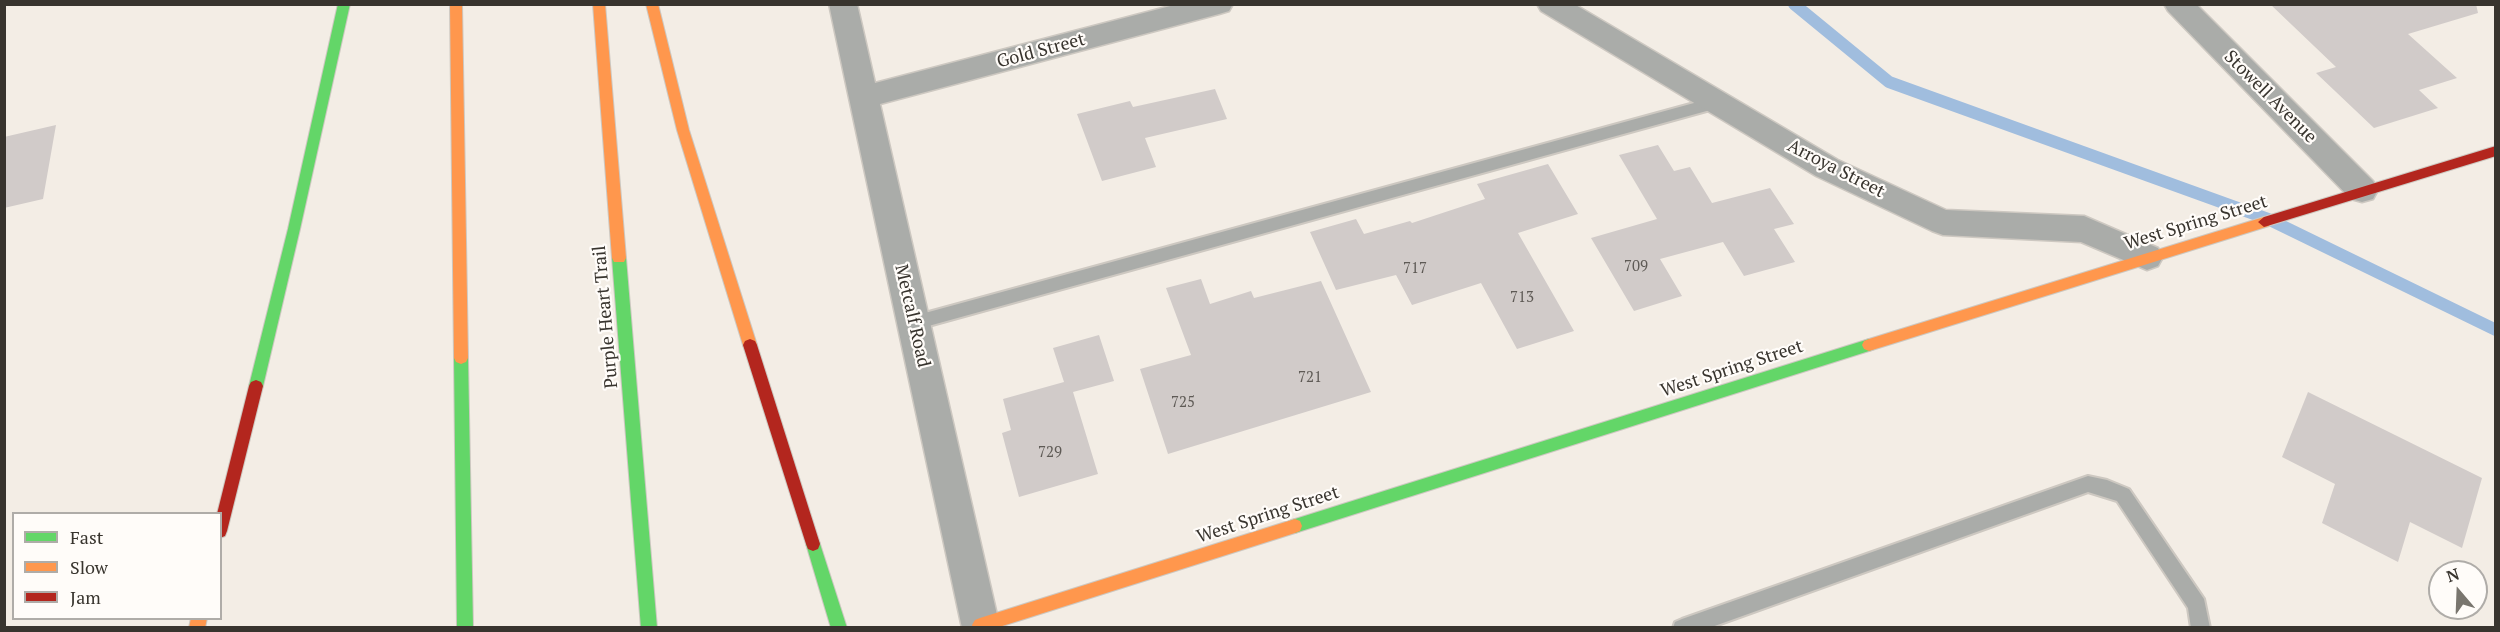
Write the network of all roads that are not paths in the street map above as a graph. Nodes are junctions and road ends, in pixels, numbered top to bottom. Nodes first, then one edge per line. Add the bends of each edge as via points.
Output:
1 (344, 4) edge
2 (456, 4) edge
3 (599, 4) edge
4 (652, 4) edge
5 (843, 4) edge
6 (1219, 4) edge
7 (1551, 4) edge
8 (2178, 4) edge
9 (863, 97) junction
10 (1716, 103) junction
11 (2496, 152) edge
12 (2362, 190) junction
13 (2147, 257) junction
14 (914, 323) junction
15 (222, 523) edge
16 (981, 626) edge
17 (465, 627) edge
18 (649, 627) edge
19 (839, 627) edge
20 (1682, 627) edge
21 (2201, 627) edge

1 - 15 main road
2 - 17 main road
3 - 18 main road, Purple Heart Trail
4 - 19 main road via 683,130
5 - 9 street, Metcalf Road
6 - 9 street, Gold Street
7 - 10 street, Arroya Street
8 - 12 street, Stowell Avenue
9 - 14 street, Metcalf Road
10 - 13 street, Arroya Street via 1827,168 1943,222 2084,229
10 - 14 lane
11 - 12 main road, West Spring Street
12 - 13 main road, West Spring Street
13 - 16 main road, West Spring Street
14 - 16 street, Metcalf Road
20 - 21 lane via 2088,484 2123,495 2198,605

